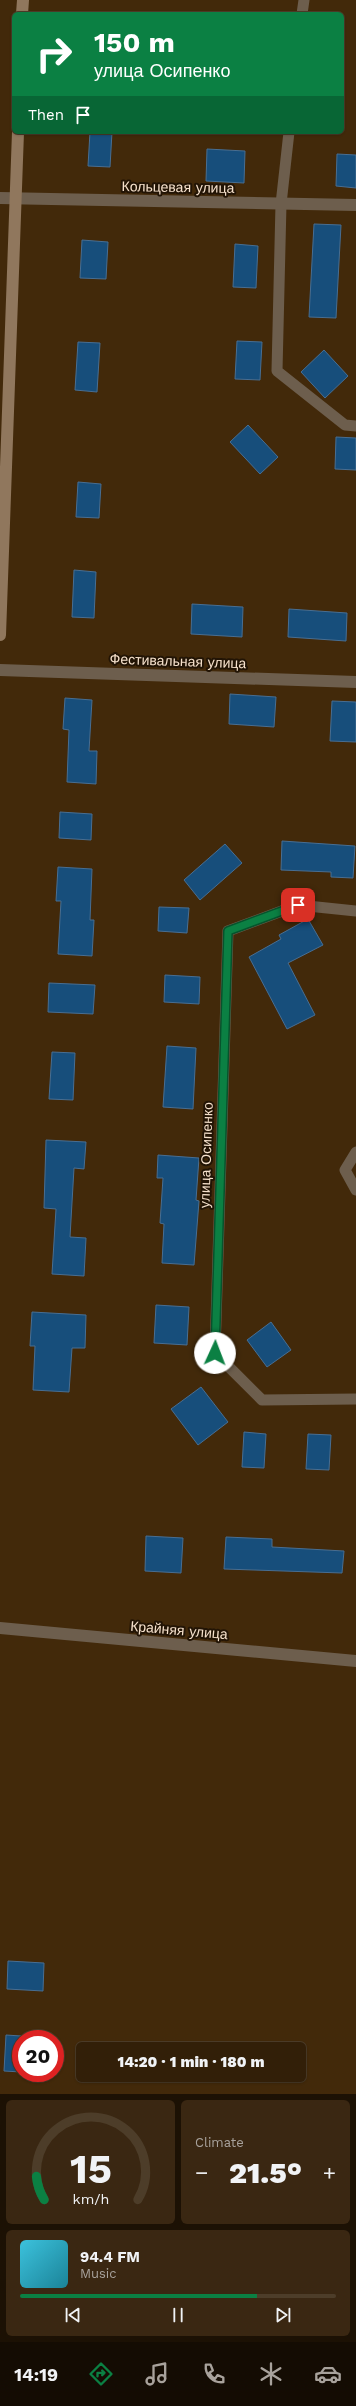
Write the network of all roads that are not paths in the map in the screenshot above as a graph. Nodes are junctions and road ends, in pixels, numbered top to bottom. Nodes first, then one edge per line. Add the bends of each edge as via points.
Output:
1 (23, 0) edge
2 (304, 0) edge
3 (22, 12) edge
4 (302, 12) edge
5 (18, 134) edge
6 (289, 134) edge
7 (0, 198) edge
8 (16, 200) junction
9 (281, 204) junction
10 (356, 205) edge
11 (356, 426) edge
12 (0, 635) edge
13 (0, 670) edge
14 (356, 682) edge
15 (356, 911) edge
16 (356, 1152) edge
17 (356, 1190) edge
18 (356, 1399) edge
19 (0, 1628) edge
20 (356, 1661) edge

1 - 3 main road
2 - 4 lane
5 - 8 main road
6 - 9 lane
7 - 8 street, Кольцевая улица
8 - 9 street, Кольцевая улица
8 - 12 main road
9 - 10 street, Кольцевая улица
9 - 11 lane via 277,371 345,425
13 - 14 street, Фестивальная улица
15 - 18 lane, улица Осипенко via 298,905 228,931 215,1353 262,1400
16 - 17 lane via 345,1170
19 - 20 street, Крайняя улица

